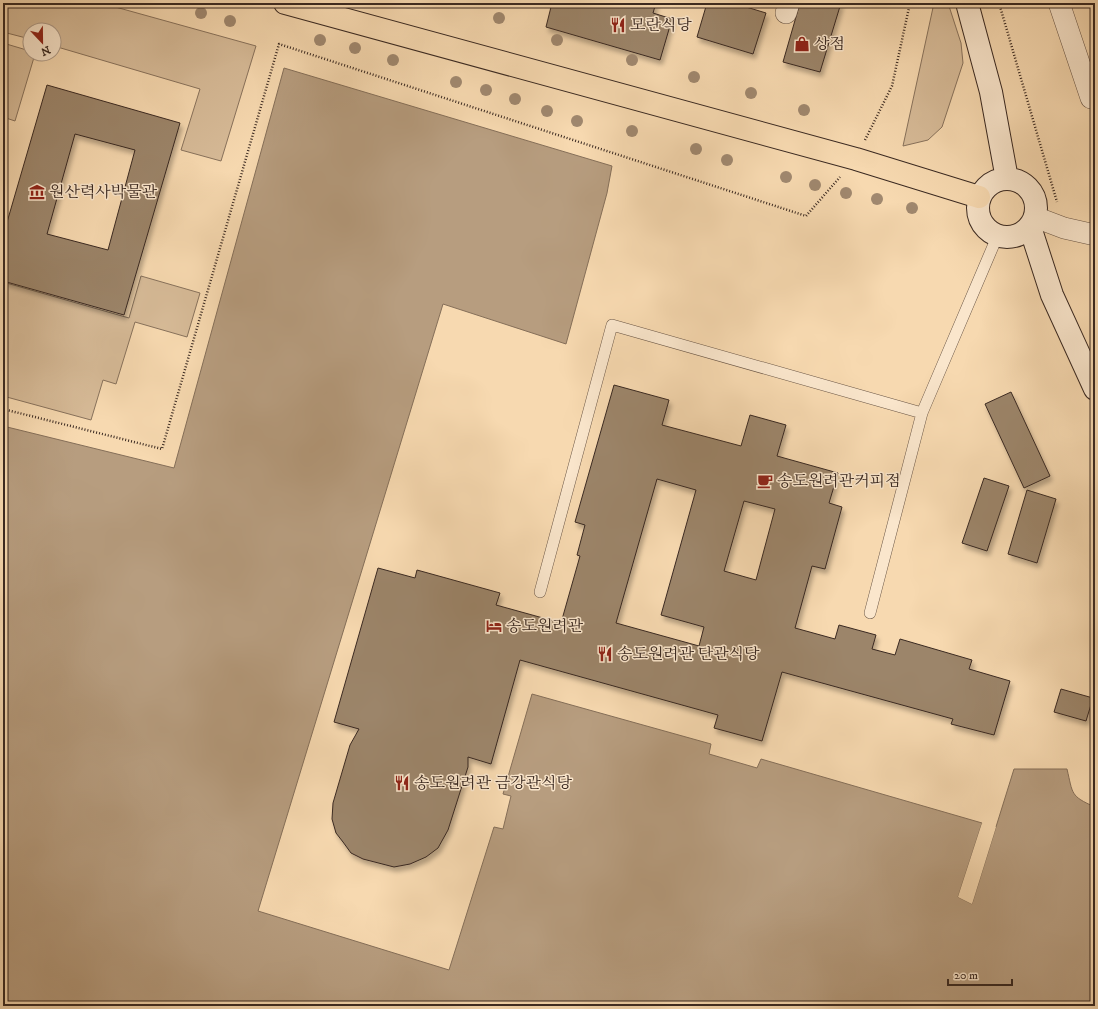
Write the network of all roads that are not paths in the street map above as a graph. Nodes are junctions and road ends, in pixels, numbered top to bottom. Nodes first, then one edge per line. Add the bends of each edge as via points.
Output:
1 (285, 3) edge
2 (967, 3) edge
3 (1060, 3) edge
4 (1091, 98) dead end
5 (1007, 179) junction
6 (979, 197) junction
7 (1033, 222) junction
8 (1095, 235) edge
9 (997, 236) junction
10 (1095, 389) edge
11 (922, 413) junction
12 (540, 592) dead end
13 (870, 613) dead end

1 - 6 main road via 856,158
2 - 5 main road via 991,92
3 - 4 street
5 - 6 main road via 990,184
5 - 7 main road via 1024,184 1030,190 1036,206
6 - 9 main road via 977,207 982,225
7 - 8 street
7 - 9 main road via 1015,237
7 - 10 main road via 1052,295
9 - 11 lane
11 - 12 lane via 612,325
11 - 13 lane

